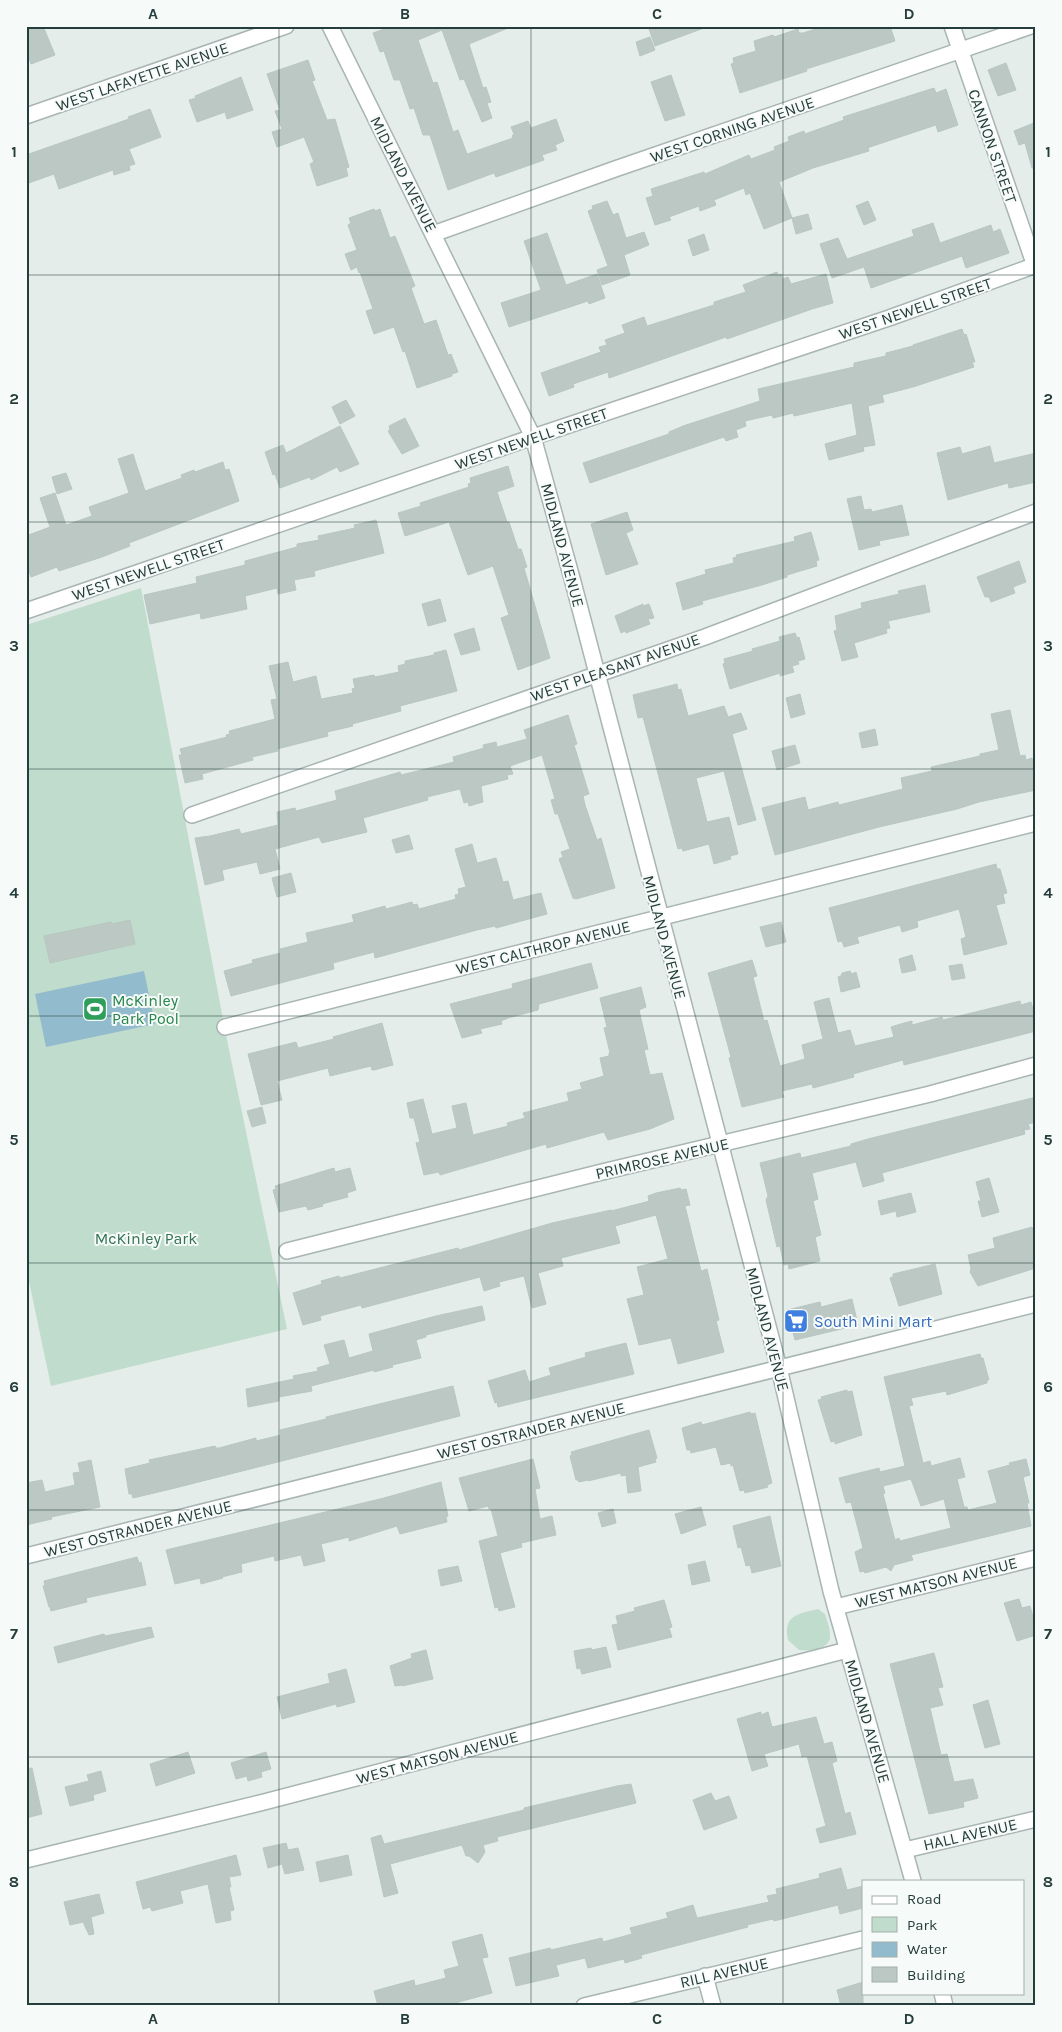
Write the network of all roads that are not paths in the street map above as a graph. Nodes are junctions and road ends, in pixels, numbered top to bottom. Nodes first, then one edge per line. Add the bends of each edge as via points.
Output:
1 (286, 26) edge
2 (330, 26) edge
3 (952, 26) edge
4 (1032, 26) edge
5 (960, 50) junction
6 (26, 116) edge
7 (434, 234) junction
8 (1035, 265) edge
9 (533, 437) junction
10 (1036, 512) edge
11 (26, 611) edge
12 (596, 674) junction
13 (192, 815) dead end
14 (1036, 823) edge
15 (660, 918) junction
16 (225, 1027) dead end
17 (1036, 1066) edge
18 (719, 1145) junction
19 (287, 1251) dead end
20 (1036, 1304) edge
21 (779, 1368) junction
22 (26, 1556) edge
23 (1036, 1558) edge
24 (836, 1607) junction
25 (848, 1650) junction
26 (1036, 1819) edge
27 (905, 1850) junction
28 (26, 1860) edge
29 (913, 1880) edge
30 (862, 1939) edge
31 (705, 1976) junction
32 (584, 2006) edge
33 (712, 2006) edge

1 - 6 street, WEST LAFAYETTE AVENUE
2 - 7 street, MIDLAND AVENUE
3 - 5 street, CANNON STREET
4 - 5 street, WEST CORNING AVENUE
5 - 7 street, WEST CORNING AVENUE
5 - 8 street, CANNON STREET
7 - 9 street, MIDLAND AVENUE
8 - 9 street, WEST NEWELL STREET
9 - 11 street, WEST NEWELL STREET
9 - 12 street, MIDLAND AVENUE
10 - 12 street, WEST PLEASANT AVENUE
12 - 13 street, WEST PLEASANT AVENUE
12 - 15 street, MIDLAND AVENUE
14 - 15 street, WEST CALTHROP AVENUE
15 - 16 street, WEST CALTHROP AVENUE
15 - 18 street, MIDLAND AVENUE
17 - 18 street, PRIMROSE AVENUE
18 - 19 street, PRIMROSE AVENUE
18 - 21 street, MIDLAND AVENUE
20 - 21 street, WEST OSTRANDER AVENUE
21 - 22 street, WEST OSTRANDER AVENUE
21 - 24 street, MIDLAND AVENUE
23 - 24 street, WEST MATSON AVENUE
24 - 25 street, MIDLAND AVENUE
25 - 27 street, MIDLAND AVENUE
25 - 28 street, WEST MATSON AVENUE via 264,1802
26 - 27 street, HALL AVENUE
27 - 29 street, MIDLAND AVENUE
30 - 31 street, RILL AVENUE
31 - 32 street, RILL AVENUE
31 - 33 street

